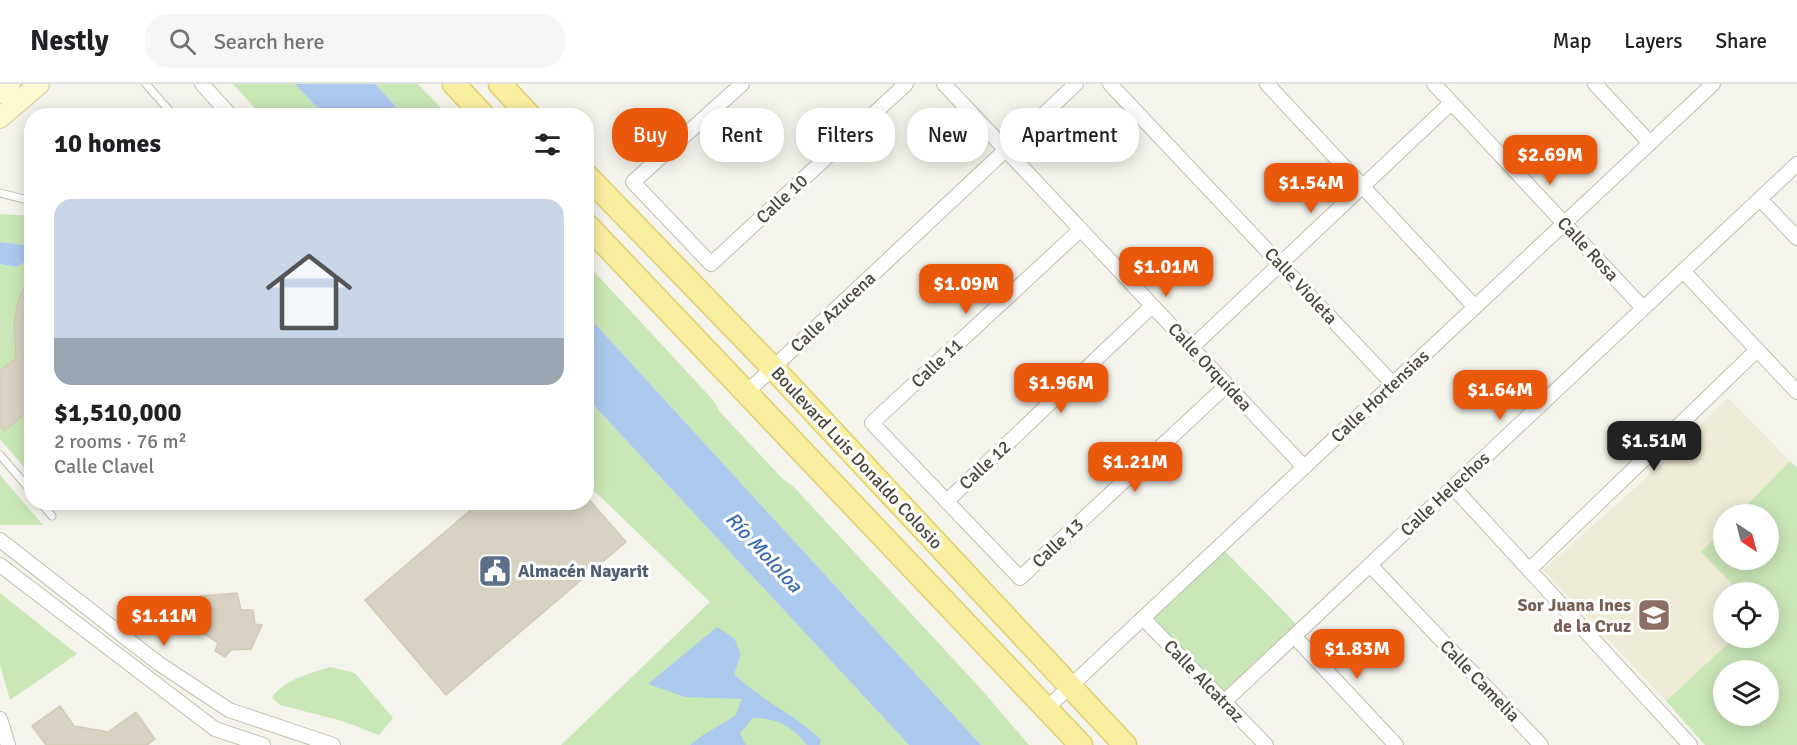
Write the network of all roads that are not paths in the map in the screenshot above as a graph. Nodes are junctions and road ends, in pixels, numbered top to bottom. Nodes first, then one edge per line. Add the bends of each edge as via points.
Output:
1 (10, 84) edge
2 (39, 84) edge
3 (146, 84) edge
4 (202, 84) edge
5 (454, 84) edge
6 (500, 84) edge
7 (742, 84) edge
8 (906, 84) edge
9 (944, 84) edge
10 (1076, 84) edge
11 (1110, 84) edge
12 (1267, 84) edge
13 (1434, 84) edge
14 (1595, 84) edge
15 (1713, 84) edge
16 (0, 93) edge
17 (1451, 103) junction
18 (167, 108) edge
19 (224, 108) edge
20 (476, 108) edge
21 (522, 108) edge
22 (1051, 108) edge
23 (0, 118) edge
24 (1650, 143) junction
25 (1000, 144) edge
26 (1000, 156) edge
27 (1017, 162) edge
28 (1797, 164) edge
29 (594, 183) edge
30 (1363, 186) junction
31 (0, 193) edge
32 (24, 199) edge
33 (1760, 199) junction
34 (1564, 224) junction
35 (1080, 230) junction
36 (594, 232) edge
37 (1797, 238) edge
38 (1280, 264) junction
39 (1683, 271) junction
40 (1152, 306) junction
41 (1475, 307) junction
42 (1643, 308) junction
43 (1191, 348) junction
44 (1757, 350) junction
45 (773, 368) junction
46 (1393, 384) junction
47 (1227, 385) junction
48 (1797, 392) edge
49 (746, 393) junction
50 (0, 455) edge
51 (1304, 467) junction
52 (24, 483) edge
53 (1453, 487) junction
54 (948, 500) junction
55 (47, 510) edge
56 (52, 516) dead end
57 (0, 540) edge
58 (0, 565) edge
59 (1370, 565) junction
60 (1529, 570) junction
61 (942, 596) junction
62 (1143, 618) junction
63 (1294, 636) junction
64 (1070, 687) junction
65 (1225, 701) junction
66 (1047, 708) junction
67 (0, 718) edge
68 (8, 745) edge
69 (263, 745) edge
70 (333, 745) edge
71 (1081, 745) edge
72 (1125, 745) edge
73 (1266, 745) edge
74 (1396, 745) edge
75 (1541, 745) edge
76 (1690, 745) edge

1 - 16 main road
2 - 23 main road
3 - 18 lane
4 - 19 street
5 - 20 main road
6 - 21 main road
7 - 8 street, Calle 10 via 633,182 711,264
9 - 25 street, Calle Orquídea
10 - 22 street, Calle Azucena
11 - 38 street, Calle Violeta
12 - 30 street
13 - 17 street, Calle Rosa
14 - 24 street
15 - 24 street, Calle Hortensias
17 - 30 street
17 - 34 street, Calle Rosa
24 - 34 street, Calle Hortensias
26 - 45 street, Calle Azucena
27 - 35 street, Calle Orquídea
28 - 33 street, Calle Helechos
29 - 45 main road, Boulevard Luis Donaldo Colosio
30 - 38 street
30 - 41 street
31 - 32 lane
33 - 37 street
33 - 39 street, Calle Helechos
34 - 41 street, Calle Hortensias
34 - 42 street, Calle Rosa
35 - 40 street, Calle Orquídea
35 - 54 street, Calle 11 via 872,423
36 - 49 main road, Boulevard Luis Donaldo Colosio
38 - 43 street
38 - 46 street, Calle Violeta
39 - 42 street, Calle Helechos
39 - 44 street
40 - 43 street, Calle Orquídea
40 - 54 street, Calle 12
41 - 46 street, Calle Hortensias
42 - 53 street, Calle Helechos
43 - 47 street, Calle Orquídea
44 - 48 street
44 - 60 street
45 - 49 street, Calle Azucena
45 - 64 main road, Boulevard Luis Donaldo Colosio
46 - 51 street, Calle Hortensias
47 - 51 street, Calle Orquídea
47 - 54 street, Calle 13 via 1020,578
49 - 61 main road, Boulevard Luis Donaldo Colosio
50 - 52 lane
51 - 62 street, Calle Hortensias
53 - 59 street, Calle Helechos
53 - 60 street
55 - 56 lane
57 - 70 street via 158,663 229,710
58 - 69 street via 214,729
59 - 63 street, Calle Helechos
59 - 75 street, Calle Camelia
60 - 76 street
61 - 64 main road via 967,607 1048,690
61 - 66 main road, Boulevard Luis Donaldo Colosio
62 - 64 street, Calle Hortensias
62 - 65 street, Calle Alcatraz
63 - 65 street, Calle Helechos
63 - 74 street
64 - 66 street, Calle Hortensias
64 - 72 main road, Boulevard Luis Donaldo Colosio
65 - 73 street, Calle Alcatraz
66 - 71 main road, Boulevard Luis Donaldo Colosio
67 - 68 street

